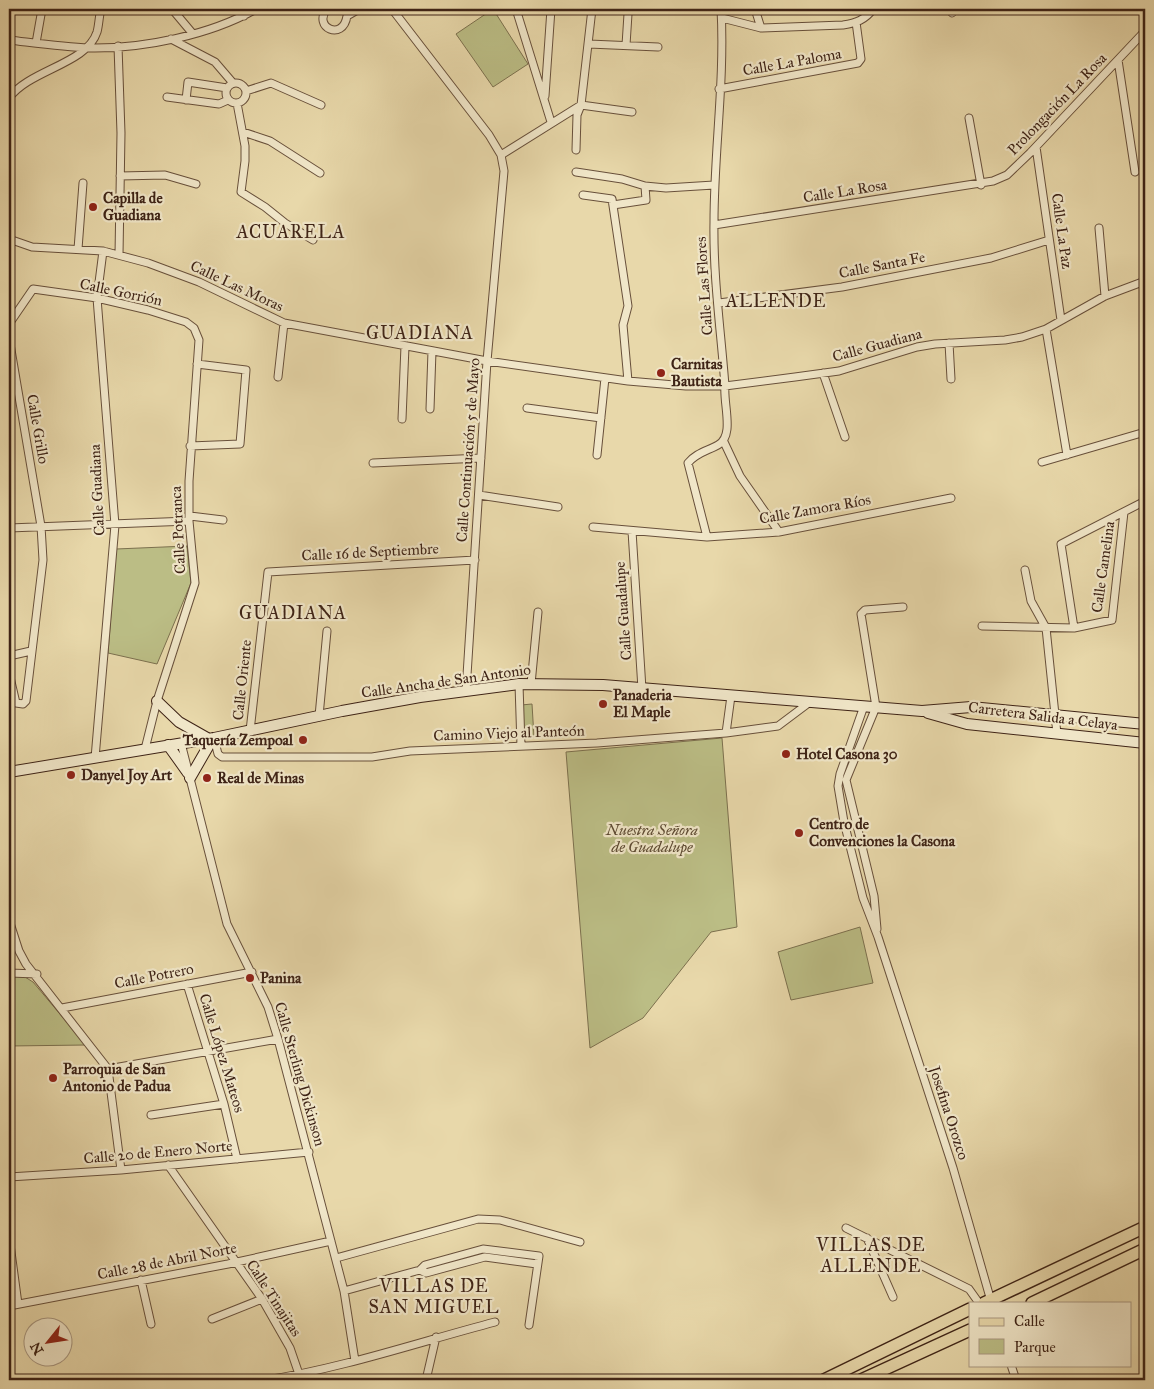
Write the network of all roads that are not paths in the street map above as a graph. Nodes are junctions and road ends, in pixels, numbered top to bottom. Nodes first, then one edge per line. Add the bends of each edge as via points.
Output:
1 (42, 9) edge
2 (101, 9) edge
3 (172, 9) edge
4 (238, 9) edge
5 (256, 9) edge
6 (327, 9) edge
7 (359, 9) edge
8 (392, 9) edge
9 (516, 9) edge
10 (551, 9) edge
11 (592, 9) edge
12 (721, 9) edge
13 (756, 9) edge
14 (872, 9) edge
15 (628, 14) dead end
16 (244, 16) junction
17 (722, 18) junction
18 (856, 22) junction
19 (761, 28) junction
20 (1145, 31) edge
21 (194, 34) junction
22 (9, 40) edge
23 (171, 40) junction
24 (36, 43) junction
25 (589, 44) junction
26 (626, 45) junction
27 (118, 46) junction
28 (658, 47) dead end
29 (88, 48) junction
30 (1118, 60) junction
31 (230, 86) junction
32 (719, 88) junction
33 (246, 91) junction
34 (167, 97) dead end
35 (9, 98) edge
36 (186, 100) junction
37 (228, 100) junction
38 (545, 100) junction
39 (237, 103) junction
40 (321, 105) dead end
41 (581, 105) junction
42 (632, 112) dead end
43 (969, 118) dead end
44 (551, 122) junction
45 (243, 132) junction
46 (1036, 147) junction
47 (576, 150) dead end
48 (501, 155) junction
49 (576, 172) dead end
50 (1135, 172) dead end
51 (320, 173) dead end
52 (120, 176) junction
53 (83, 183) dead end
54 (196, 184) dead end
55 (981, 184) junction
56 (714, 185) junction
57 (645, 186) junction
58 (583, 195) dead end
59 (613, 202) junction
60 (714, 225) junction
61 (1099, 228) dead end
62 (9, 239) edge
63 (313, 240) dead end
64 (1049, 240) junction
65 (78, 249) junction
66 (103, 251) junction
67 (119, 255) junction
68 (1145, 274) edge
69 (1145, 281) edge
70 (1134, 286) junction
71 (1105, 296) junction
72 (97, 298) junction
73 (719, 303) junction
74 (1061, 320) junction
75 (284, 323) junction
76 (9, 324) edge
77 (1046, 329) junction
78 (197, 333) joint
79 (9, 338) edge
80 (949, 343) junction
81 (405, 346) junction
82 (432, 350) junction
83 (487, 361) junction
84 (197, 364) junction
85 (823, 373) junction
86 (278, 376) dead end
87 (605, 378) junction
88 (951, 379) dead end
89 (628, 381) junction
90 (726, 386) junction
91 (527, 408) dead end
92 (430, 409) dead end
93 (600, 418) junction
94 (402, 419) dead end
95 (1145, 432) edge
96 (845, 437) dead end
97 (724, 442) junction
98 (190, 446) junction
99 (1067, 454) junction
100 (597, 455) dead end
101 (481, 458) junction
102 (1042, 462) dead end
103 (373, 463) dead end
104 (479, 495) junction
105 (951, 498) dead end
106 (1145, 500) edge
107 (558, 507) dead end
108 (1124, 512) junction
109 (189, 519) junction
110 (223, 520) dead end
111 (115, 525) junction
112 (41, 526) junction
113 (593, 527) dead end
114 (9, 528) edge
115 (632, 530) junction
116 (779, 532) junction
117 (707, 537) junction
118 (475, 560) junction
119 (1025, 570) dead end
120 (268, 572) joint
121 (903, 608) dead end
122 (538, 612) dead end
123 (982, 626) dead end
124 (1046, 628) junction
125 (1074, 628) junction
126 (327, 631) dead end
127 (31, 651) junction
128 (9, 656) edge
129 (9, 672) edge
130 (519, 684) junction
131 (531, 684) junction
132 (642, 689) junction
133 (466, 690) junction
134 (731, 696) junction
135 (157, 701) junction
136 (810, 702) junction
137 (864, 706) junction
138 (876, 707) junction
139 (922, 711) junction
140 (319, 716) junction
141 (1056, 717) junction
142 (1134, 723) junction
143 (1145, 724) edge
144 (250, 731) junction
145 (726, 733) junction
146 (1057, 734) junction
147 (212, 738) junction
148 (1133, 742) junction
149 (180, 743) junction
150 (1145, 743) edge
151 (168, 745) junction
152 (521, 746) junction
153 (145, 749) junction
154 (95, 758) junction
155 (9, 772) edge
156 (189, 775) junction
157 (9, 920) edge
158 (878, 937) junction
159 (252, 972) junction
160 (9, 973) edge
161 (37, 974) junction
162 (187, 984) junction
163 (62, 1008) junction
164 (278, 1039) junction
165 (209, 1053) junction
166 (108, 1069) junction
167 (224, 1104) junction
168 (151, 1115) dead end
169 (309, 1152) junction
170 (237, 1159) junction
171 (168, 1165) junction
172 (121, 1170) junction
173 (9, 1177) edge
174 (1145, 1227) edge
175 (846, 1228) dead end
176 (9, 1237) edge
177 (868, 1238) junction
178 (331, 1241) junction
179 (580, 1242) dead end
180 (483, 1249) junction
181 (1145, 1250) edge
182 (485, 1257) junction
183 (336, 1258) junction
184 (235, 1262) junction
185 (538, 1264) junction
186 (428, 1268) junction
187 (141, 1280) junction
188 (344, 1291) junction
189 (893, 1297) dead end
190 (262, 1299) junction
191 (977, 1302) edge
192 (989, 1302) edge
193 (1034, 1302) edge
194 (18, 1304) junction
195 (9, 1306) edge
196 (969, 1309) edge
197 (212, 1319) dead end
198 (495, 1322) dead end
199 (151, 1324) dead end
200 (529, 1325) dead end
201 (969, 1330) edge
202 (436, 1337) junction
203 (355, 1361) junction
204 (1011, 1366) edge
205 (300, 1378) edge
206 (266, 1380) edge
207 (426, 1380) edge
208 (824, 1380) edge
209 (861, 1380) edge
210 (1016, 1380) edge

1 - 24 street
2 - 29 street via 97,33
3 - 21 street
4 - 16 street
5 - 16 street
6 - 7 street via 324,23 335,30 346,23 347,16
8 - 48 street, Calle Continuación 5 de Mayo
9 - 38 street
10 - 38 street
11 - 25 street
12 - 17 street, Calle Las Flores
13 - 19 street
14 - 18 street
15 - 26 street
16 - 21 street
17 - 19 street
17 - 32 street, Calle Las Flores
18 - 19 street
18 - 32 street, Calle La Paloma via 861,59 858,64
20 - 30 street, Prolongación La Rosa
21 - 23 street
22 - 24 street
23 - 27 street
23 - 31 street via 214,62
24 - 29 street
25 - 26 street
25 - 41 street
26 - 28 street
27 - 29 street
27 - 52 street
29 - 35 street via 25,82
30 - 46 street, Prolongación La Rosa
30 - 50 street
31 - 33 street via 241,84
31 - 36 street via 188,82
31 - 37 street via 226,95
32 - 56 street, Calle Las Flores
33 - 39 street via 244,99
33 - 40 street via 270,83
34 - 36 street
36 - 37 street via 219,104
37 - 39 street
38 - 44 street
39 - 45 street
41 - 42 street
41 - 44 street
41 - 47 street via 577,115
43 - 55 street
44 - 48 street
45 - 51 street via 270,141
45 - 63 street via 245,161 241,192
46 - 55 street, Prolongación La Rosa via 1007,174
46 - 64 street, Calle La Paz
48 - 83 street, Calle Continuación 5 de Mayo via 504,171
49 - 57 street
52 - 54 street via 165,175
52 - 67 street
53 - 65 street
55 - 60 street, Calle La Rosa
56 - 57 street
56 - 60 street, Calle Las Flores
57 - 59 street via 646,200
58 - 59 street
59 - 89 street via 628,306 623,325
60 - 73 street, Calle Las Flores
61 - 71 street
62 - 65 street, Calle Las Moras via 32,246
64 - 73 street, Calle Santa Fe via 991,258 842,287
64 - 74 street, Calle La Paz
65 - 66 street, Calle Las Moras
66 - 67 street, Calle Las Moras
66 - 72 street, Calle Guadiana
67 - 75 street, Calle Las Moras via 199,282
68 - 70 street
69 - 70 street, Calle Guadiana
70 - 71 street, Calle Guadiana
71 - 74 street, Calle Guadiana
72 - 76 street, Calle Gorrión via 33,289
72 - 78 street, Calle Gorrión via 186,322
72 - 111 street, Calle Guadiana
73 - 90 street, Calle Las Flores
74 - 77 street, Calle Guadiana
75 - 81 street, Calle Las Moras
75 - 86 street
77 - 80 street, Calle Guadiana via 1005,340
77 - 99 street
78 - 84 street, Calle Potranca
79 - 112 street, Calle Grillo
80 - 85 street, Calle Guadiana via 917,347
80 - 88 street
81 - 82 street, Calle Las Moras
81 - 94 street
82 - 83 street, Calle Las Moras
82 - 92 street
83 - 87 street, Calle Las Moras
83 - 101 street, Calle Continuación 5 de Mayo
84 - 98 street, Calle Potranca
84 - 98 street via 246,370 240,444
85 - 90 street, Calle Guadiana
85 - 96 street
87 - 89 street, Calle Guadiana
87 - 93 street
89 - 90 street, Calle Guadiana
90 - 97 street, Calle Las Flores via 723,398 728,434
91 - 93 street
93 - 100 street
95 - 99 street
97 - 116 street via 740,476
97 - 117 street via 694,456 688,463
98 - 109 street, Calle Potranca
99 - 102 street
101 - 103 street
101 - 104 street, Calle Continuación 5 de Mayo
104 - 107 street
104 - 118 street, Calle Continuación 5 de Mayo
105 - 116 street, Calle Zamora Ríos
106 - 108 street
108 - 125 street, Calle Camelina via 1112,620
108 - 125 street via 1061,544
109 - 110 street
109 - 111 street
109 - 135 street, Calle Potranca via 195,583
111 - 112 street
111 - 154 street, Calle Guadiana
112 - 114 street
112 - 127 street, Calle Grillo via 43,560
113 - 115 street, Calle Zamora Ríos
115 - 117 street, Calle Zamora Ríos
115 - 132 street, Calle Guadalupe
116 - 117 street, Calle Zamora Ríos
118 - 120 street, Calle 16 de Septiembre
118 - 133 street, Calle Continuación 5 de Mayo
119 - 124 street via 1031,602
120 - 144 street, Calle Oriente
121 - 138 street via 865,610 861,614
122 - 131 street
123 - 124 street
124 - 125 street
124 - 141 street
126 - 140 street
127 - 128 street
127 - 129 street, Calle Grillo via 26,701 23,704 16,703
130 - 131 main road, Calle Ancha de San Antonio
130 - 133 main road, Calle Ancha de San Antonio
130 - 152 street
131 - 132 main road, Calle Ancha de San Antonio
132 - 134 main road, Calle Ancha de San Antonio
133 - 140 main road, Calle Ancha de San Antonio
134 - 136 main road, Calle Ancha de San Antonio
134 - 145 street
135 - 147 main road via 179,722
135 - 153 street, Calle Potranca
136 - 137 main road, Calle Ancha de San Antonio
136 - 145 street, Camino Viejo al Panteón via 778,726
137 - 138 main road, Calle Ancha de San Antonio
137 - 158 street, Josefina Orozco via 838,786 863,898
138 - 139 main road, Calle Ancha de San Antonio
138 - 158 street, Josefina Orozco via 846,780 874,896
139 - 141 main road, Carretera Salida a Celaya via 971,707
139 - 146 main road, Carretera Salida a Celaya via 967,724
140 - 144 main road, Calle Ancha de San Antonio
141 - 142 main road, Carretera Salida a Celaya
141 - 146 street
142 - 143 main road, Carretera Salida a Celaya
142 - 148 main road
144 - 147 main road, Calle Ancha de San Antonio
145 - 152 street, Camino Viejo al Panteón
146 - 148 main road, Carretera Salida a Celaya
147 - 149 main road, Calle Ancha de San Antonio
147 - 152 street, Camino Viejo al Panteón via 222,757 372,757 410,751
147 - 156 main road
148 - 150 main road, Carretera Salida a Celaya
149 - 151 main road, Calle Ancha de San Antonio
149 - 156 street, Calle Sterling Dickinson
151 - 153 main road, Calle Ancha de San Antonio
151 - 156 main road
153 - 154 main road, Calle Ancha de San Antonio
154 - 155 main road, Calle Ancha de San Antonio
156 - 159 street, Calle Sterling Dickinson via 227,924
157 - 161 street via 19,951
158 - 192 street, Josefina Orozco via 953,1168
159 - 162 street, Calle Potrero
159 - 164 street, Calle Sterling Dickinson
160 - 161 street
161 - 163 street
162 - 163 street, Calle Potrero
162 - 165 street, Calle López Mateos
163 - 166 street
164 - 165 street
164 - 169 street, Calle Sterling Dickinson
165 - 166 street
165 - 167 street, Calle López Mateos
166 - 172 street
167 - 168 street
167 - 170 street, Calle López Mateos
169 - 170 street, Calle 20 de Enero Norte
169 - 178 street, Calle Sterling Dickinson
170 - 171 street, Calle 20 de Enero Norte
171 - 172 street, Calle 20 de Enero Norte
171 - 184 street, Calle Tinajitas
172 - 173 street, Calle 20 de Enero Norte
174 - 192 main road
175 - 177 street
176 - 194 street
177 - 189 street
177 - 191 street via 969,1289
178 - 183 street, Calle Sterling Dickinson
178 - 184 street, Calle 28 de Abril Norte
179 - 183 street via 500,1220 478,1219
180 - 182 street
180 - 185 street via 539,1256
180 - 186 street
181 - 193 main road
182 - 185 street
182 - 186 street
183 - 188 street, Calle Sterling Dickinson
184 - 187 street, Calle 28 de Abril Norte
184 - 190 street, Calle Tinajitas
185 - 200 street
186 - 188 street
187 - 194 street, Calle 28 de Abril Norte
187 - 199 street
188 - 203 street, Calle Sterling Dickinson
190 - 197 street
190 - 205 street, Calle Tinajitas via 290,1348
194 - 195 street, Calle 28 de Abril Norte
196 - 208 main road
198 - 202 street
201 - 209 main road
202 - 203 street
202 - 207 street
203 - 205 street
204 - 210 street
205 - 206 street

